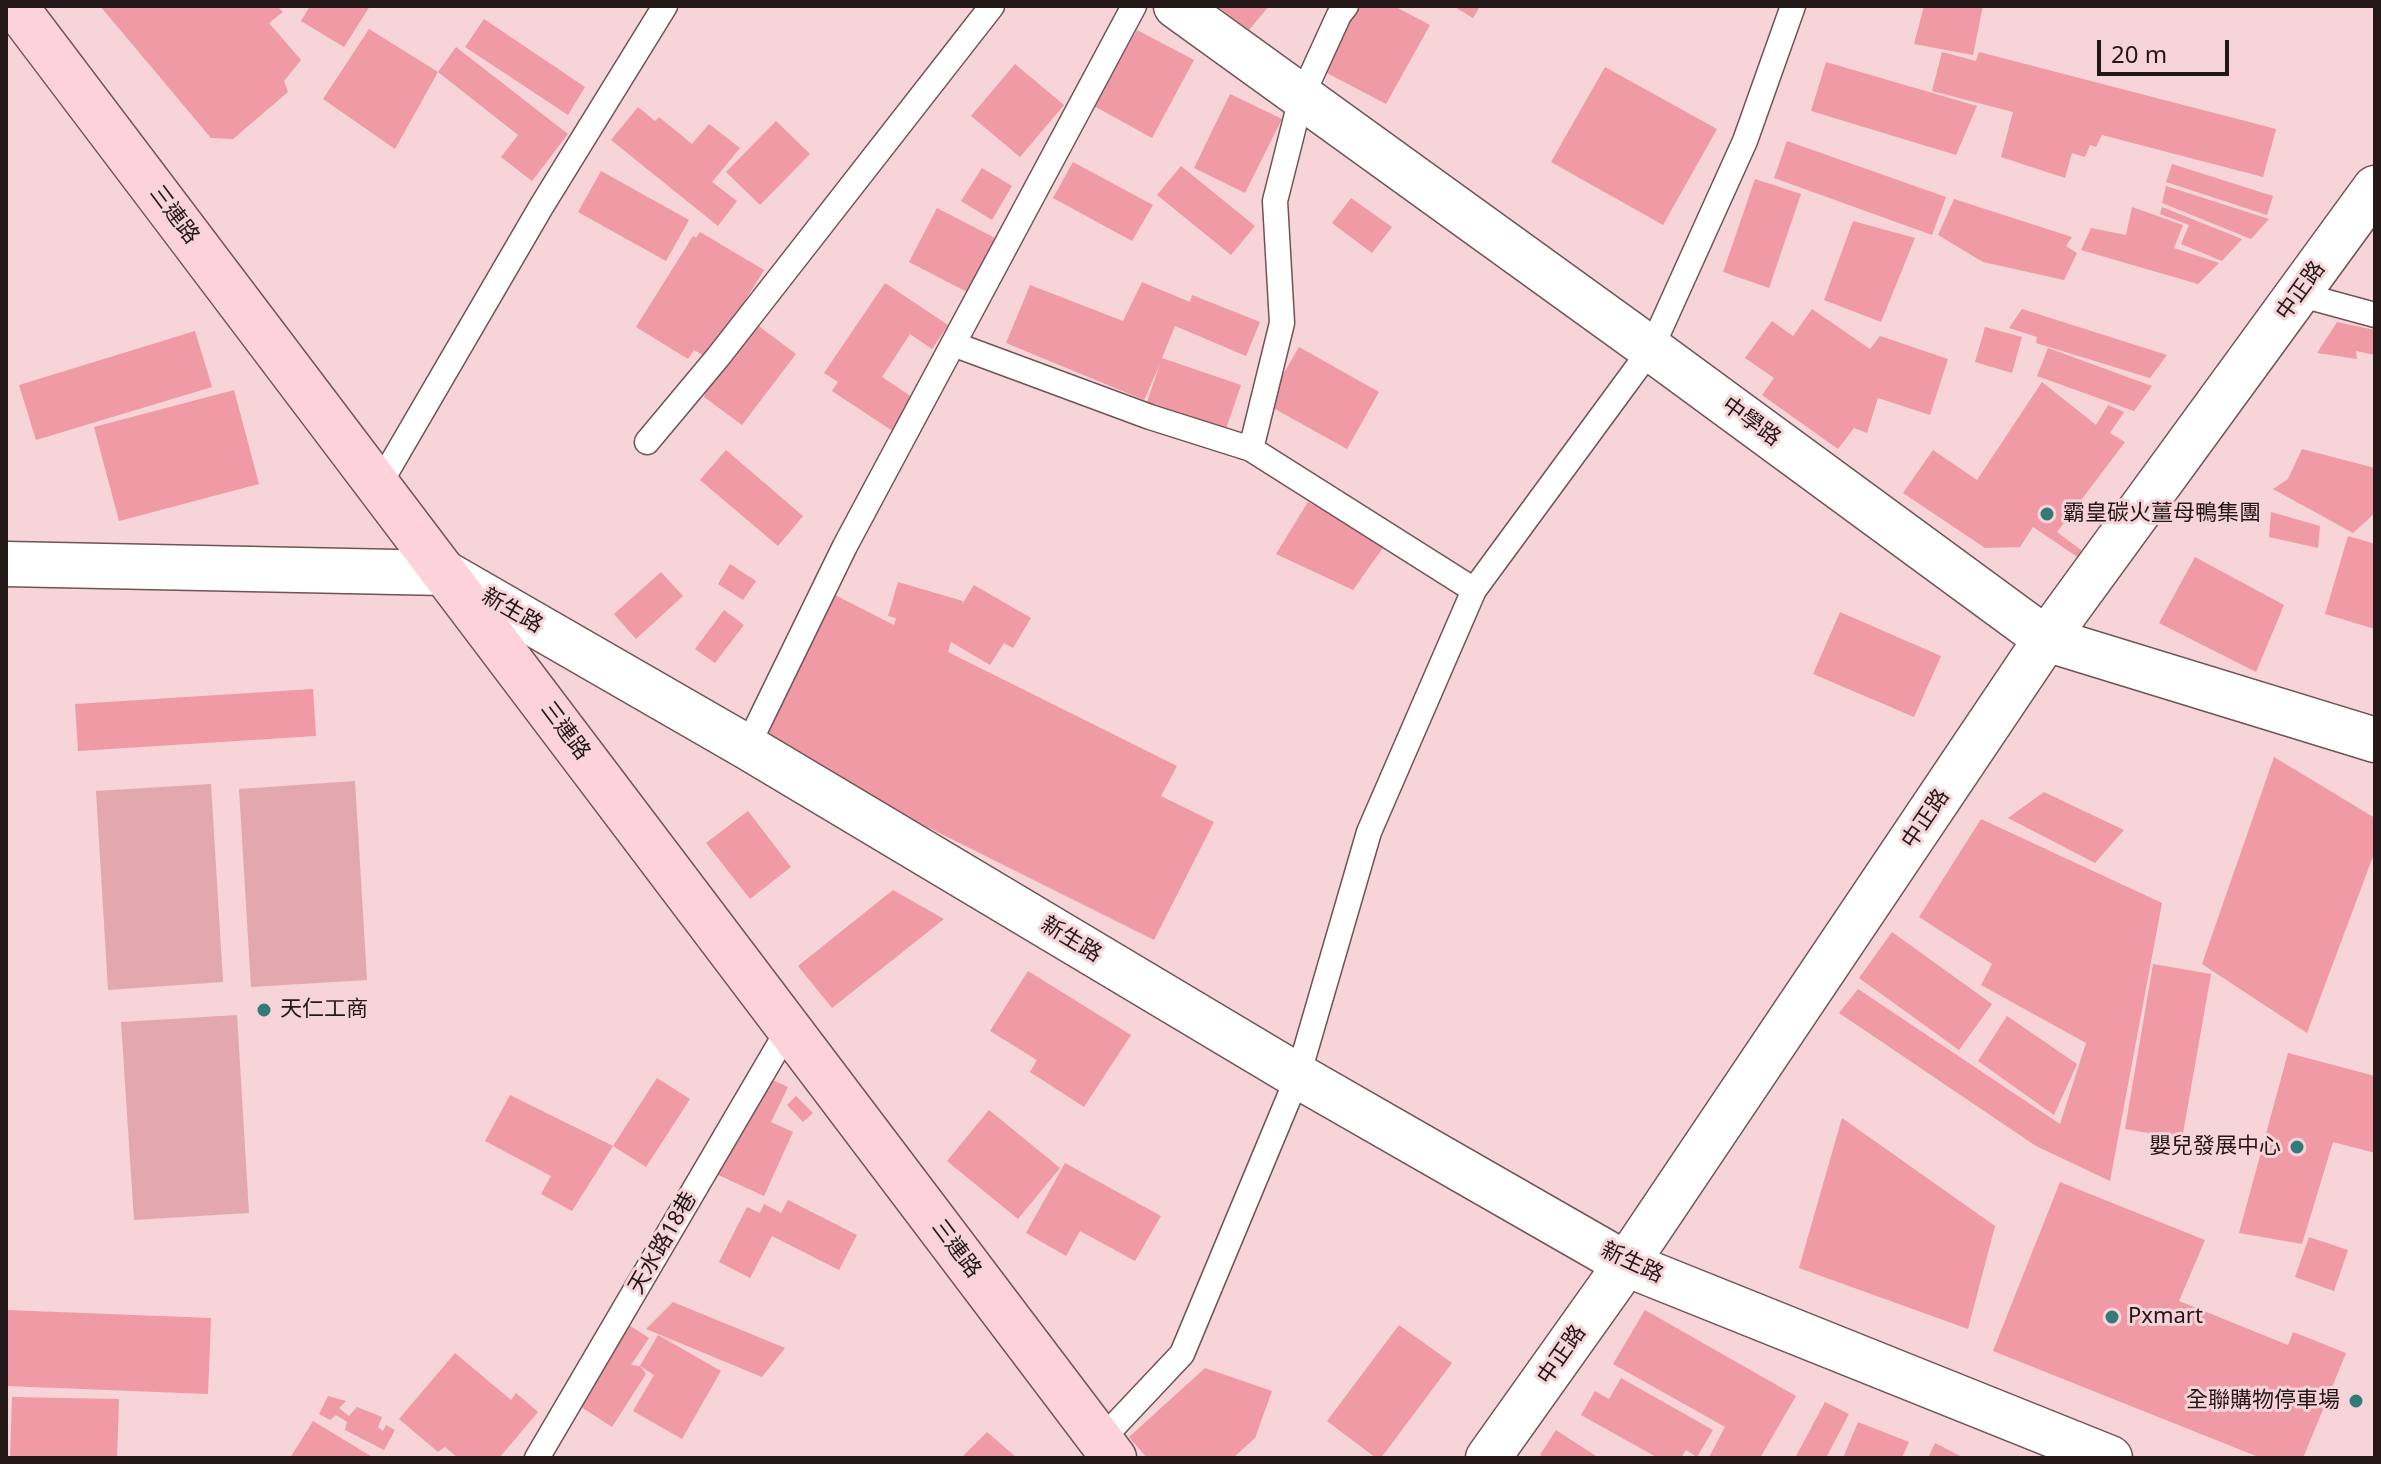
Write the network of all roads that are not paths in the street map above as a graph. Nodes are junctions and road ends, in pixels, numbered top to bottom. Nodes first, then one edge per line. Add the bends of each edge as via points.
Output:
1 (15, 6) edge
2 (665, 6) edge
3 (992, 6) edge
4 (1134, 6) edge
5 (1176, 6) edge
6 (1346, 6) edge
7 (1793, 6) edge
8 (1301, 98) junction
9 (2375, 188) edge
10 (2298, 294) junction
11 (2375, 315) edge
12 (953, 344) junction
13 (1651, 349) junction
14 (647, 442) dead end
15 (1251, 449) junction
16 (379, 485) junction
17 (6, 564) edge
18 (445, 573) junction
19 (1474, 590) junction
20 (2046, 639) junction
21 (2375, 740) edge
22 (747, 747) junction
23 (789, 1028) junction
24 (1298, 1076) junction
25 (1626, 1264) junction
26 (1107, 1449) edge
27 (2091, 1454) edge
28 (537, 1458) edge
29 (1488, 1458) edge

1 - 16 main road, 三連路
2 - 16 lane
3 - 14 lane
4 - 12 lane
5 - 8 street, 中學路
6 - 8 lane
7 - 13 lane via 1745,141
8 - 13 street, 中學路
8 - 15 lane via 1275,201 1282,323
9 - 10 street, 中正路
10 - 11 lane
10 - 20 street, 中正路
12 - 15 lane
12 - 22 lane via 845,546
13 - 19 lane
13 - 20 street, 中學路
15 - 19 lane
16 - 18 main road, 三連路
17 - 18 street, 新生路
18 - 22 street, 新生路
18 - 23 main road, 三連路
19 - 24 lane via 1369,832
20 - 21 street, 中學路
20 - 25 street, 中正路
22 - 24 street, 新生路
23 - 26 main road, 三連路
23 - 28 lane, 天水路18巷
24 - 25 street, 新生路
24 - 26 lane via 1182,1354
25 - 27 street, 新生路
25 - 29 street, 中正路

